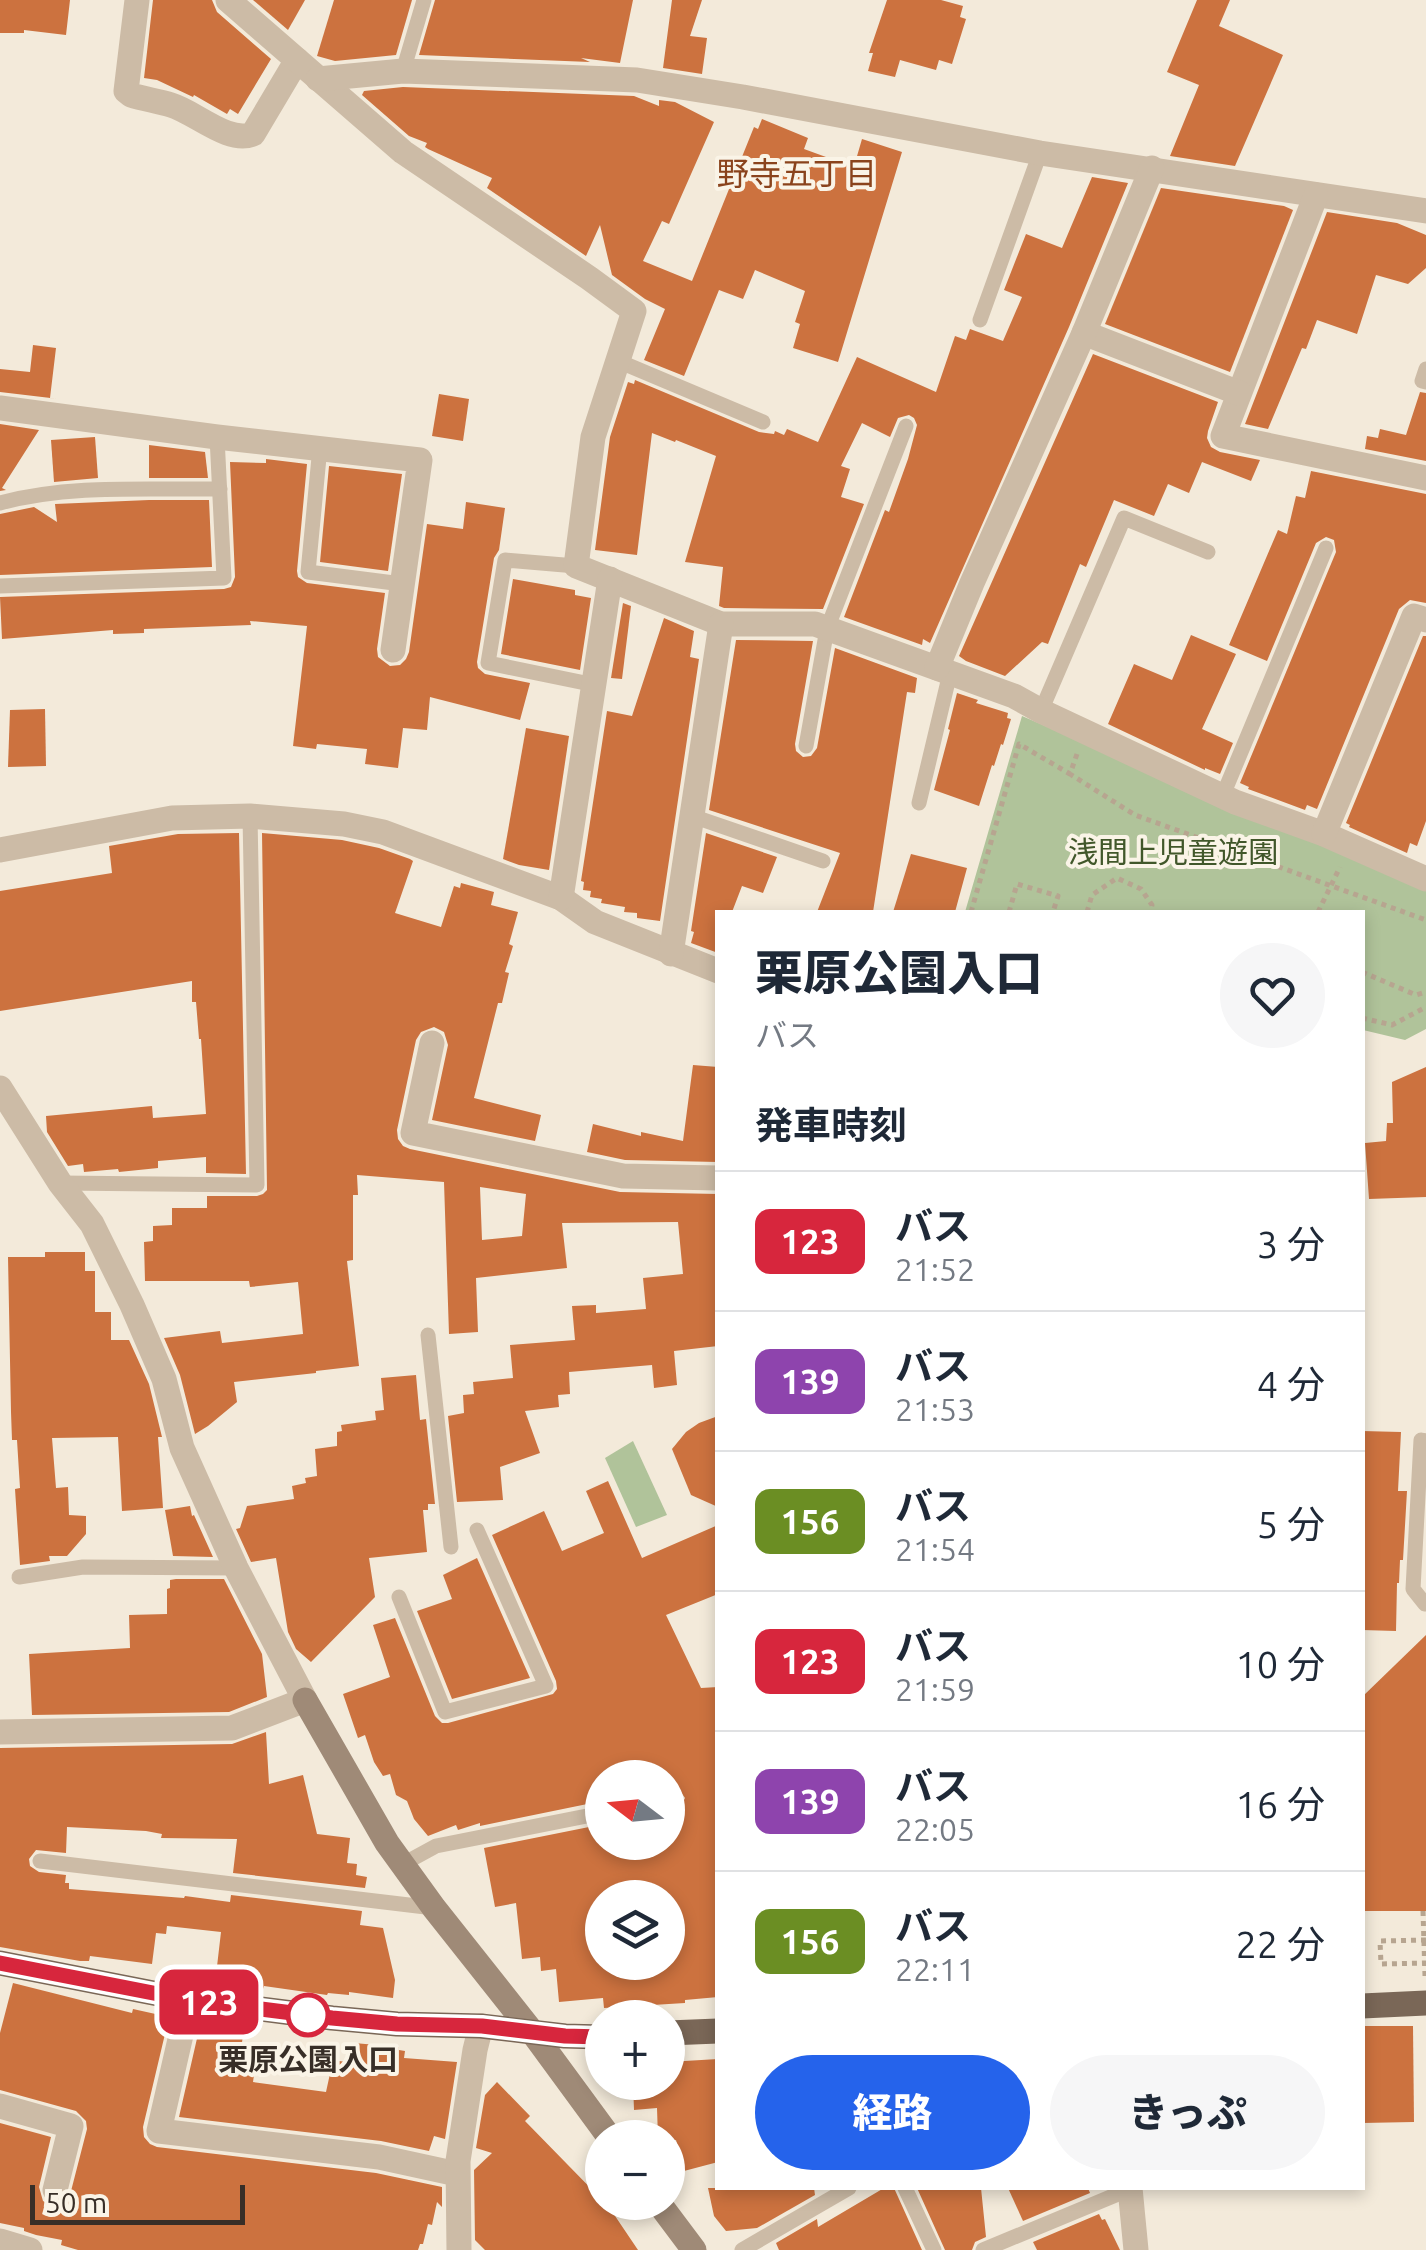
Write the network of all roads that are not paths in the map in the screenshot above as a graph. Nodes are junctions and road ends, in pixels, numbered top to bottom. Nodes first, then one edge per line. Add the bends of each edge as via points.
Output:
1 (137, 0) edge
2 (228, 0) edge
3 (424, 0) edge
4 (297, 60) junction
5 (402, 71) junction
6 (318, 78) junction
7 (1040, 153) junction
8 (1152, 168) junction
9 (1316, 196) junction
10 (1426, 211) edge
11 (980, 320) dead end
12 (1084, 333) junction
13 (618, 361) junction
14 (1426, 368) edge
15 (1426, 382) edge
16 (1239, 393) junction
17 (0, 408) edge
18 (762, 422) dead end
19 (906, 426) dead end
20 (217, 437) junction
21 (320, 447) junction
22 (1426, 478) edge
23 (220, 490) junction
24 (0, 504) edge
25 (1326, 548) dead end
26 (1208, 552) dead end
27 (576, 566) junction
28 (610, 579) junction
29 (402, 584) junction
30 (0, 586) edge
31 (1426, 620) edge
32 (721, 624) junction
33 (827, 628) junction
34 (394, 650) dead end
35 (944, 671) junction
36 (595, 685) junction
37 (1040, 711) junction
38 (806, 746) dead end
39 (1223, 795) junction
40 (919, 803) dead end
41 (250, 816) junction
42 (692, 816) junction
43 (1324, 834) junction
44 (0, 850) edge
45 (823, 860) dead end
46 (1424, 872) edge
47 (561, 898) junction
48 (671, 954) junction
49 (715, 971) edge
50 (432, 1044) dead end
51 (0, 1088) edge
52 (715, 1178) edge
53 (60, 1183) junction
54 (428, 1335) dead end
55 (1426, 1440) edge
56 (477, 1530) dead end
57 (451, 1547) dead end
58 (236, 1568) junction
59 (19, 1577) dead end
60 (399, 1596) dead end
61 (1425, 1604) edge
62 (305, 1700) junction
63 (0, 1732) edge
64 (585, 1816) edge
65 (40, 1861) dead end
66 (403, 1864) junction
67 (434, 1908) junction
68 (0, 1963) edge
69 (189, 2000) junction
70 (1426, 2003) edge
71 (1365, 2006) edge
72 (482, 2026) junction
73 (715, 2031) edge
74 (533, 2033) junction
75 (685, 2033) edge
76 (585, 2036) edge
77 (0, 2106) edge
78 (597, 2120) edge
79 (457, 2174) junction
80 (55, 2190) dead end
81 (846, 2190) edge
82 (906, 2190) edge
83 (1125, 2190) edge
84 (1130, 2190) edge
85 (672, 2220) edge
86 (0, 2241) edge
87 (30, 2250) edge
88 (459, 2250) edge
89 (694, 2250) edge
90 (742, 2250) edge
91 (934, 2250) edge
92 (983, 2250) edge
93 (1136, 2250) edge

1 - 4 street via 126,91 174,105 235,136 253,134
2 - 4 street
3 - 5 lane
4 - 6 street
5 - 6 street
5 - 7 street via 637,80
6 - 13 street via 403,152 634,311
7 - 8 street
7 - 11 lane
8 - 9 street
8 - 12 street
9 - 10 street
9 - 16 street
12 - 16 street
12 - 35 street via 972,582
13 - 18 lane
13 - 27 street via 593,437
14 - 15 lane
16 - 22 street via 1223,436
17 - 20 street
19 - 33 lane
20 - 21 street
20 - 23 lane
21 - 29 lane via 308,572
21 - 29 street via 420,460
23 - 24 lane via 88,491
23 - 30 lane via 224,578
25 - 39 lane
26 - 37 lane via 1124,518
27 - 28 street
27 - 36 lane via 506,560 488,663
28 - 32 street
28 - 36 street
29 - 34 street
31 - 43 street via 1414,616
32 - 33 street
32 - 42 street
33 - 35 street
33 - 38 lane
35 - 37 street
35 - 40 lane
36 - 47 street
37 - 39 street
39 - 43 street
41 - 44 street via 172,818
41 - 47 street via 382,832
41 - 53 lane via 257,1185
42 - 45 lane
42 - 48 street
43 - 46 street
47 - 48 street via 596,922
48 - 49 street
50 - 52 street via 413,1133 623,1176
51 - 53 street
53 - 58 street via 92,1224 132,1305 164,1378 182,1448
54 - 57 lane
55 - 61 lane via 1414,1590
56 - 60 lane via 546,1686 445,1712
58 - 59 lane via 84,1567
58 - 62 street
62 - 63 street via 232,1728
62 - 66 street
64 - 66 lane via 436,1846
65 - 67 lane
66 - 67 street
67 - 74 street
68 - 69 main road
69 - 72 main road via 397,2024
69 - 79 street via 159,2131 380,2157
70 - 71 main road
72 - 74 main road
72 - 79 street
73 - 75 main road
74 - 76 main road
74 - 78 street
77 - 80 street via 72,2126
79 - 88 street
81 - 90 lane
82 - 91 lane
83 - 92 lane
84 - 93 street
85 - 89 street
86 - 87 street

